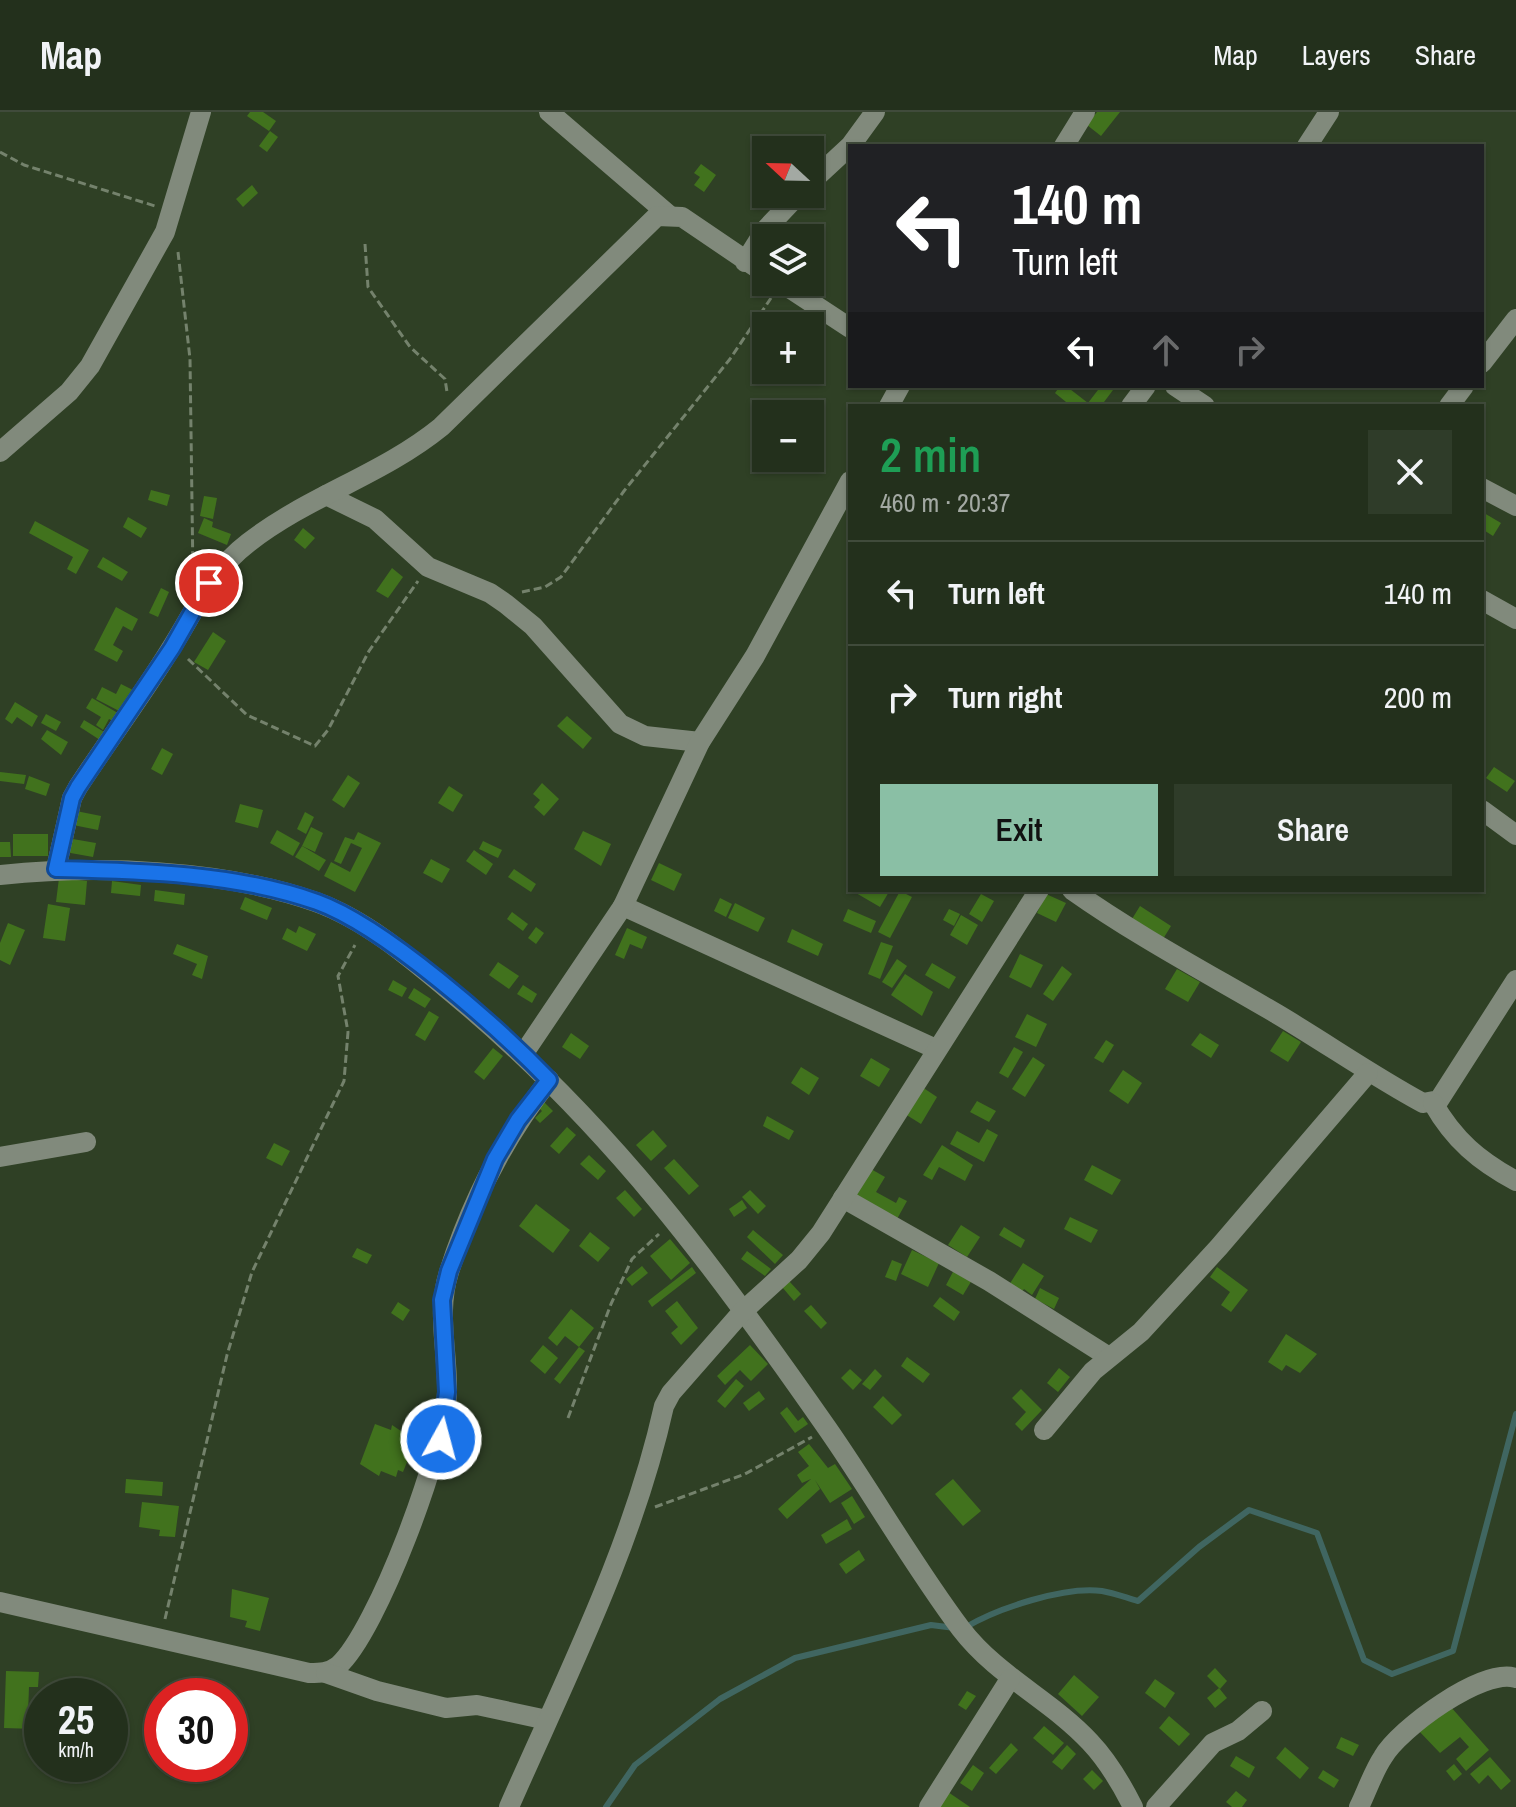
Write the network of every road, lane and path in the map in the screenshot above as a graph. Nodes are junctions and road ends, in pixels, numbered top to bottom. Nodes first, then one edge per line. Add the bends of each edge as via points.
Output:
1 (201, 112) edge
2 (549, 112) edge
3 (875, 112) edge
4 (1085, 112) edge
5 (1329, 112) edge
6 (852, 144) edge
7 (1071, 144) edge
8 (1308, 144) edge
9 (848, 148) edge
10 (0, 152) edge
11 (824, 170) edge
12 (786, 208) edge
13 (172, 212) junction
14 (669, 215) junction
15 (365, 244) dead end
16 (745, 262) junction
17 (752, 267) edge
18 (769, 296) edge
19 (796, 296) edge
20 (1516, 319) edge
21 (848, 327) edge
22 (1484, 360) edge
23 (1178, 388) edge
24 (447, 396) dead end
25 (1202, 404) edge
26 (0, 452) edge
27 (848, 485) edge
28 (1484, 489) edge
29 (326, 495) junction
30 (1516, 506) edge
31 (428, 567) junction
32 (490, 593) junction
33 (1484, 601) edge
34 (195, 602) junction
35 (1516, 619) edge
36 (172, 648) junction
37 (700, 742) junction
38 (1484, 811) edge
39 (1516, 835) edge
40 (56, 869) junction
41 (0, 875) edge
42 (1038, 892) edge
43 (1075, 892) edge
44 (623, 906) junction
45 (365, 928) junction
46 (1516, 980) edge
47 (936, 1049) junction
48 (524, 1053) junction
49 (1368, 1073) junction
50 (549, 1080) junction
51 (1433, 1103) junction
52 (86, 1142) dead end
53 (0, 1157) edge
54 (1516, 1181) edge
55 (843, 1198) junction
56 (676, 1219) junction
57 (742, 1312) junction
58 (1109, 1357) junction
59 (568, 1418) dead end
60 (827, 1427) junction
61 (1044, 1430) dead end
62 (633, 1516) junction
63 (0, 1602) edge
64 (160, 1638) junction
65 (326, 1673) junction
66 (1516, 1678) edge
67 (1010, 1679) junction
68 (1262, 1711) dead end
69 (547, 1720) junction
70 (509, 1807) edge
71 (929, 1807) edge
72 (1133, 1807) edge
73 (1156, 1807) edge
74 (1359, 1807) edge

1 - 13 street
2 - 14 street
3 - 6 street
4 - 7 street
5 - 8 street
9 - 11 street
10 - 13 path via 24,165
12 - 16 street
13 - 26 street via 90,366 69,392
13 - 34 path via 189,343
14 - 16 street via 682,217
14 - 29 street via 657,216 626,243 441,427 414,448
15 - 24 path via 368,287 410,347 445,379
16 - 17 street
18 - 32 path via 766,309 730,359 561,577 532,591
19 - 21 street
20 - 22 street
23 - 25 street
27 - 37 street via 755,656
28 - 30 street
29 - 31 street via 375,519
29 - 34 street via 222,564
31 - 32 street
31 - 36 path via 369,651 315,746 247,715 200,667
32 - 37 street via 533,626 620,724 645,736
33 - 35 street
34 - 36 street
36 - 40 street via 72,798
37 - 44 street
38 - 39 street
40 - 41 street
40 - 45 street via 257,885 318,903
42 - 47 street
43 - 49 street
44 - 47 street
44 - 48 street
45 - 48 street
45 - 64 path via 338,976 348,1032 344,1081 252,1272 227,1355
46 - 51 street
47 - 55 street
48 - 50 street
49 - 51 street via 1423,1103
49 - 58 street via 1219,1247 1141,1332
50 - 56 street via 607,1137
50 - 65 street via 495,1159 449,1271 442,1300 447,1392 441,1439 414,1517 357,1642
51 - 54 street via 1450,1133 1471,1153
52 - 53 street
55 - 57 street via 799,1260
55 - 58 street
56 - 57 street
56 - 59 path via 632,1259
57 - 60 street
57 - 62 street via 664,1406
58 - 61 street
60 - 62 path via 745,1474
60 - 67 street via 961,1629
62 - 69 street
63 - 64 street
64 - 65 street
65 - 69 street via 446,1708 477,1705
66 - 74 street via 1474,1686 1404,1733 1383,1755
67 - 71 street
67 - 72 street via 1091,1744
68 - 73 street via 1213,1743
69 - 70 street

